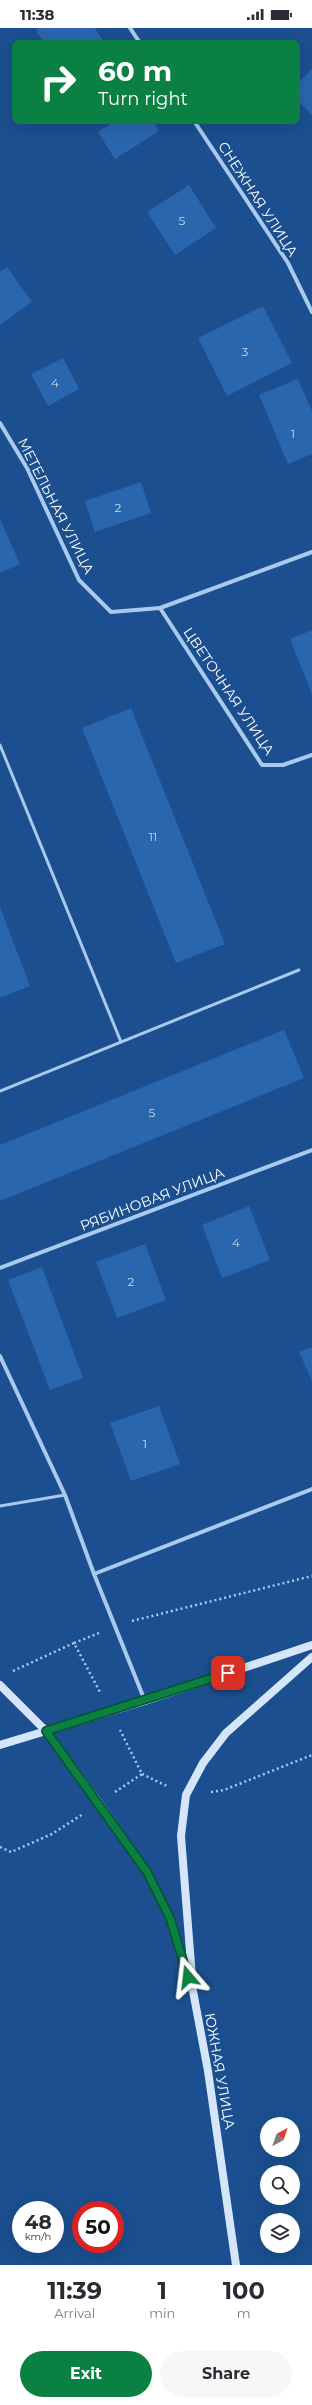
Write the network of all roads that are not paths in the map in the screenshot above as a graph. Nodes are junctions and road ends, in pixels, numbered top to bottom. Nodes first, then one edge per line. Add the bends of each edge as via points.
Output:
1 (130, 28) edge
2 (138, 40) edge
3 (196, 124) edge
4 (312, 312) edge
5 (0, 423) edge
6 (312, 552) edge
7 (160, 608) junction
8 (0, 745) edge
9 (312, 755) edge
10 (299, 970) dead end
11 (121, 1042) junction
12 (0, 1091) edge
13 (312, 1150) edge
14 (0, 1268) edge
15 (0, 1356) edge
16 (312, 1490) edge
17 (65, 1495) junction
18 (0, 1506) edge
19 (94, 1574) junction
20 (312, 1645) edge
21 (312, 1657) edge
22 (0, 1685) edge
23 (145, 1701) junction
24 (46, 1731) junction
25 (0, 1745) edge
26 (193, 1991) junction
27 (236, 2265) edge

1 - 2 street
3 - 4 street, СНЕЖНАЯ УЛИЦА via 288,262
5 - 7 street, МЕТЕЛЬНАЯ УЛИЦА via 27,468 79,580 111,612
6 - 7 street, МЕТЕЛЬНАЯ УЛИЦА
7 - 9 street, ЦВЕТОЧНАЯ УЛИЦА via 262,765 283,765
8 - 11 lane
10 - 11 lane
11 - 12 lane
13 - 14 street, РЯБИНОВАЯ УЛИЦА
15 - 17 street
16 - 19 street
17 - 18 lane
17 - 19 street
19 - 23 street
20 - 23 main road
21 - 26 main road via 226,1733 203,1763 186,1795 181,1836
22 - 24 main road, ЮЖНАЯ УЛИЦА
23 - 24 main road
24 - 25 main road
24 - 26 main road, ЮЖНАЯ УЛИЦА via 147,1872 170,1918
26 - 27 main road, ЮЖНАЯ УЛИЦА via 208,2071

